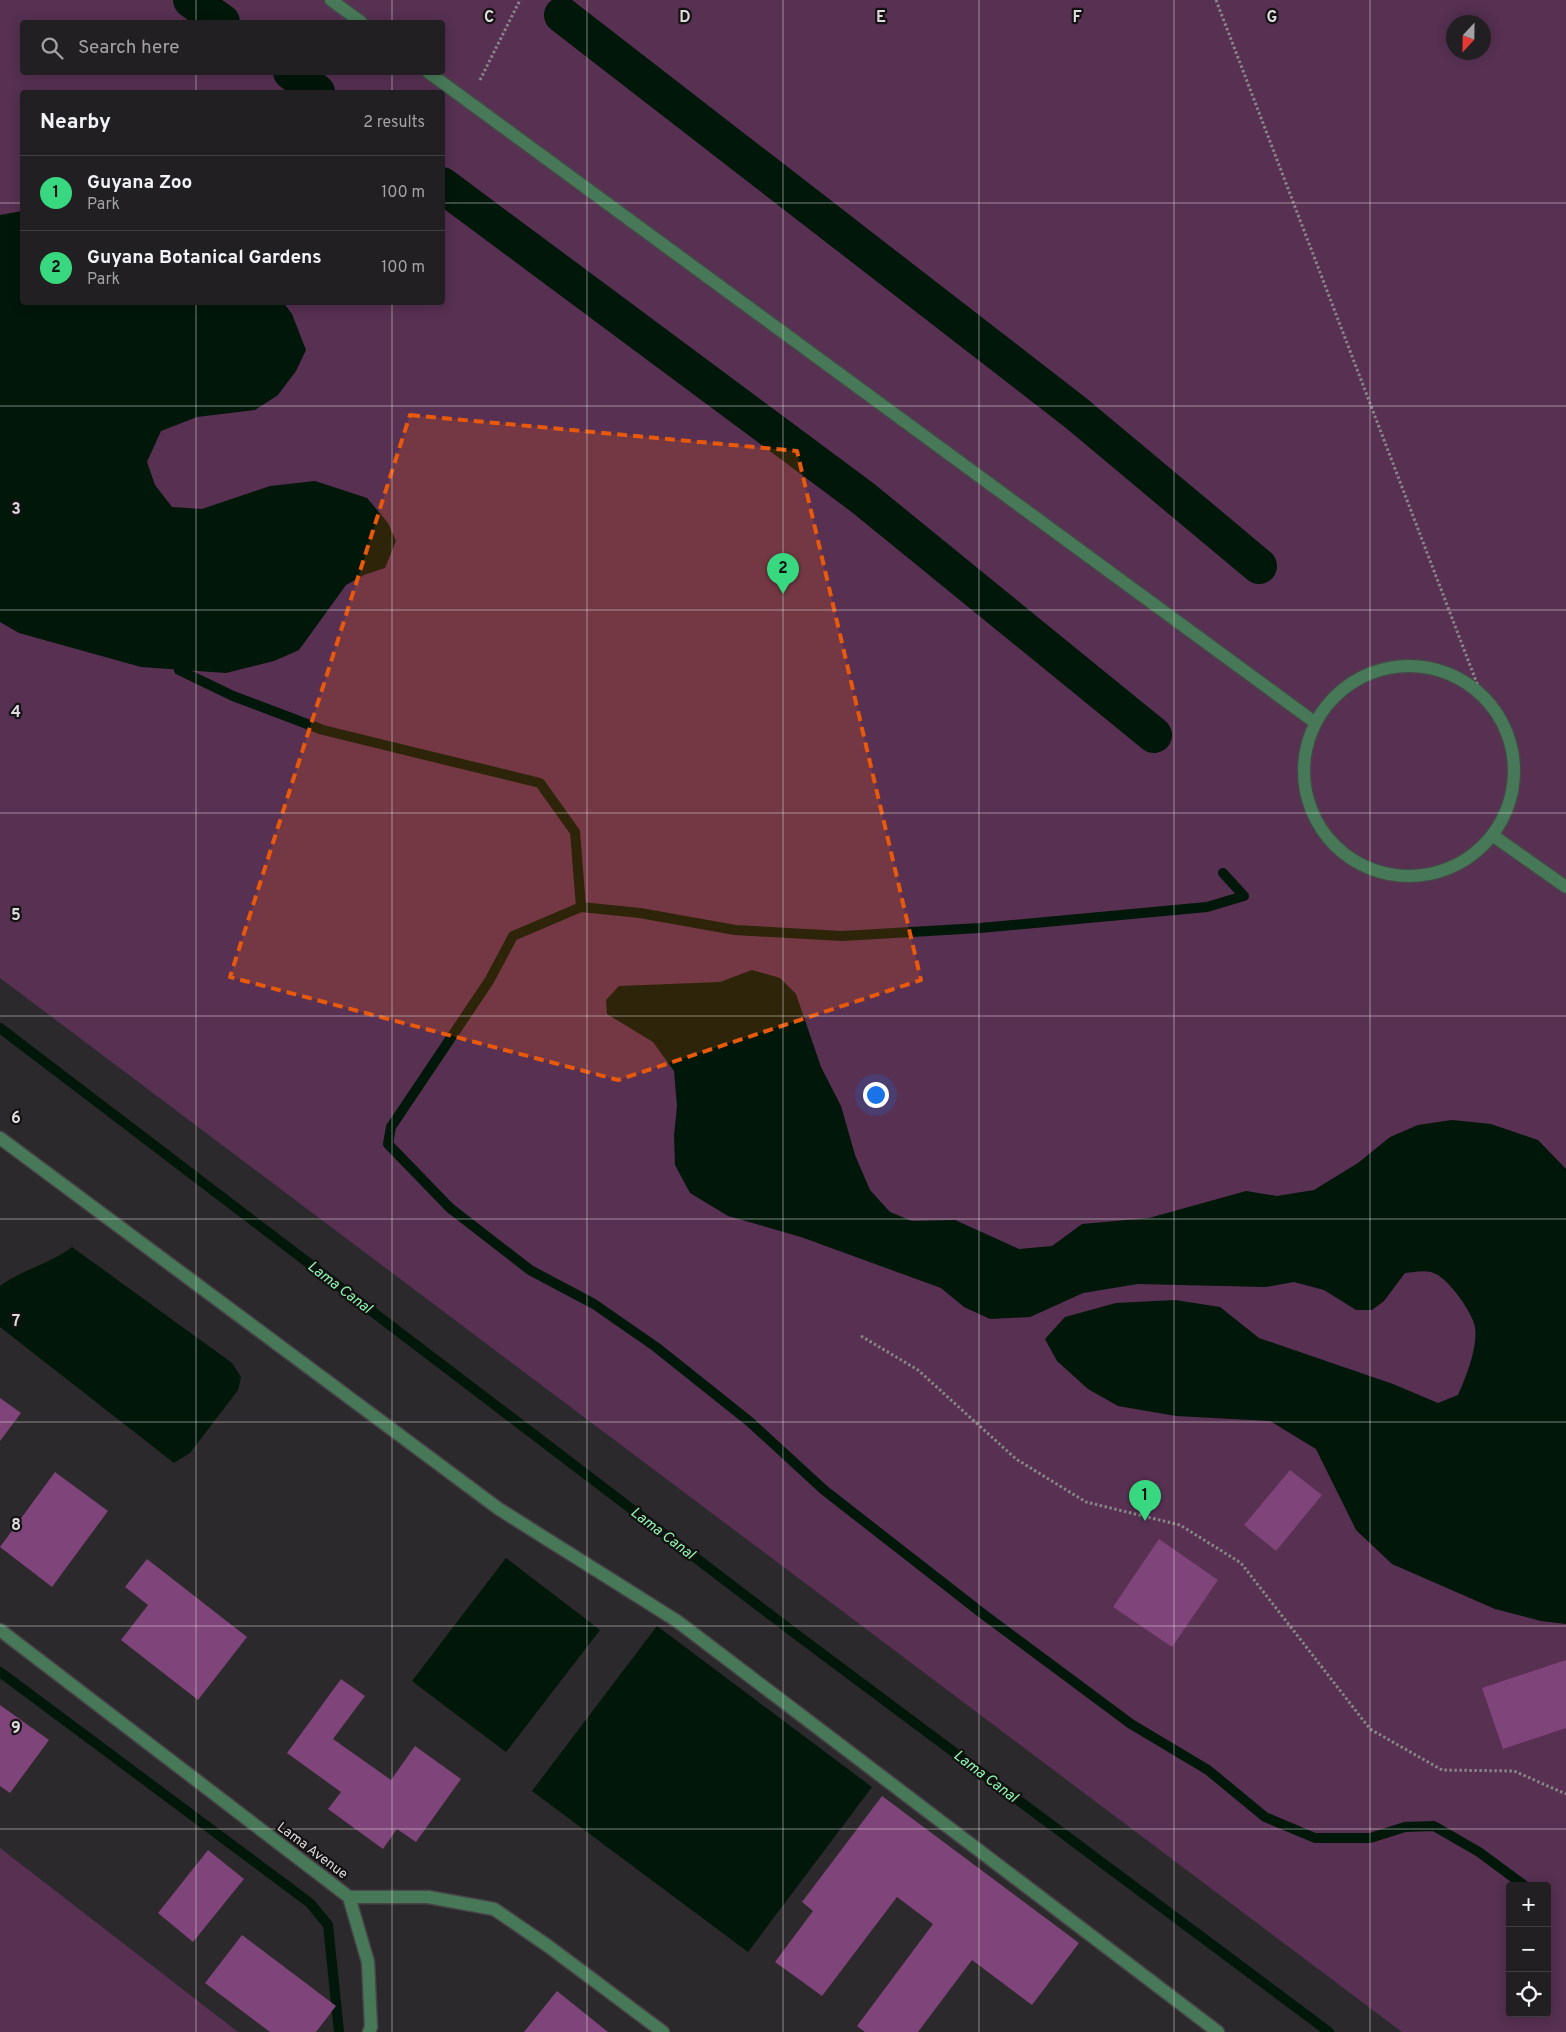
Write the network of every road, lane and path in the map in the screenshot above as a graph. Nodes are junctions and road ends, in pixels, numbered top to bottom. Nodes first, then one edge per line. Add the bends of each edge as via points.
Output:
1 (331, 0) edge
2 (520, 0) edge
3 (1216, 0) edge
4 (358, 20) edge
5 (432, 75) edge
6 (469, 103) junction
7 (1481, 694) junction
8 (1313, 720) junction
9 (1495, 837) junction
10 (1560, 875) edge
11 (1566, 887) edge
12 (0, 1138) edge
13 (862, 1336) dead end
14 (0, 1630) edge
15 (1566, 1794) edge
16 (350, 1897) junction
17 (369, 2032) edge
18 (663, 2032) edge
19 (1218, 2032) edge

1 - 4 street
2 - 6 path
3 - 7 path
5 - 6 street
6 - 8 street
7 - 8 street via 1435,665 1364,672
7 - 9 street via 1495,704 1519,771
8 - 9 street via 1302,782 1327,840 1380,875 1443,874
9 - 10 street
10 - 11 street
12 - 19 street via 499,1509 677,1621
13 - 15 path via 918,1370 1016,1459 1086,1502 1180,1526 1241,1563 1370,1729 1442,1770 1514,1771
14 - 16 street, Lama Avenue
16 - 17 street via 368,1962
16 - 18 street, Lama Avenue via 428,1897 494,1910

